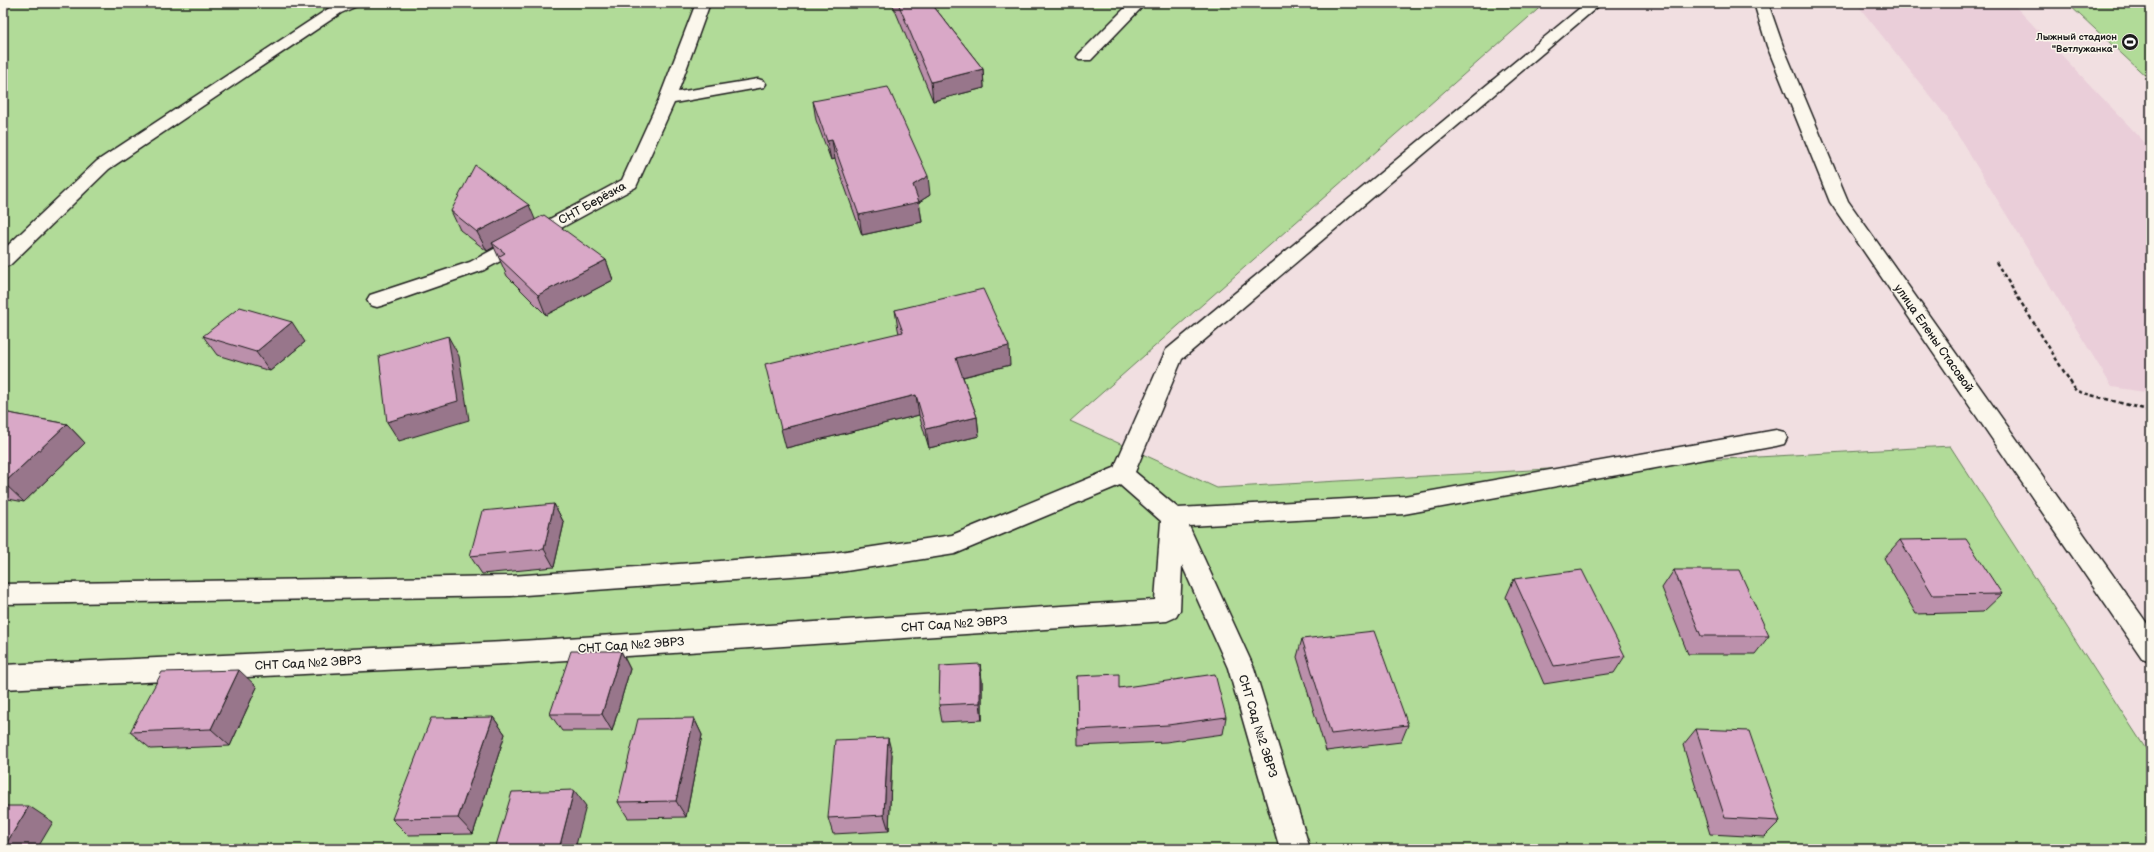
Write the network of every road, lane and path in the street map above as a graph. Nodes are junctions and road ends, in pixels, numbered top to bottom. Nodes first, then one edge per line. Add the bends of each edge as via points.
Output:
1 (352, 3) edge
2 (704, 3) edge
3 (1139, 3) edge
4 (1596, 3) edge
5 (1761, 3) edge
6 (1085, 57) dead end
7 (758, 84) dead end
8 (667, 99) junction
9 (3, 261) edge
10 (1996, 262) dead end
11 (377, 300) dead end
12 (2151, 411) edge
13 (1776, 438) dead end
14 (1123, 474) junction
15 (1173, 518) junction
16 (3, 594) edge
17 (2151, 650) edge
18 (3, 677) edge
19 (1295, 849) edge

1 - 9 street via 336,10 103,165
2 - 8 street, СНТ Берёзка
3 - 6 street
4 - 14 street via 1173,355
5 - 17 street, улица Елены Стасовой via 1775,46 1839,202
7 - 8 street
8 - 11 street, СНТ Берёзка via 630,183 477,266
10 - 12 path via 2076,391
13 - 15 street via 1404,505
14 - 15 street, СНТ Сад №2 ЭВРЗ
14 - 16 street via 955,544 833,563 511,586
15 - 18 street, СНТ Сад №2 ЭВРЗ via 1167,610 505,653
15 - 19 street, СНТ Сад №2 ЭВРЗ via 1241,668

